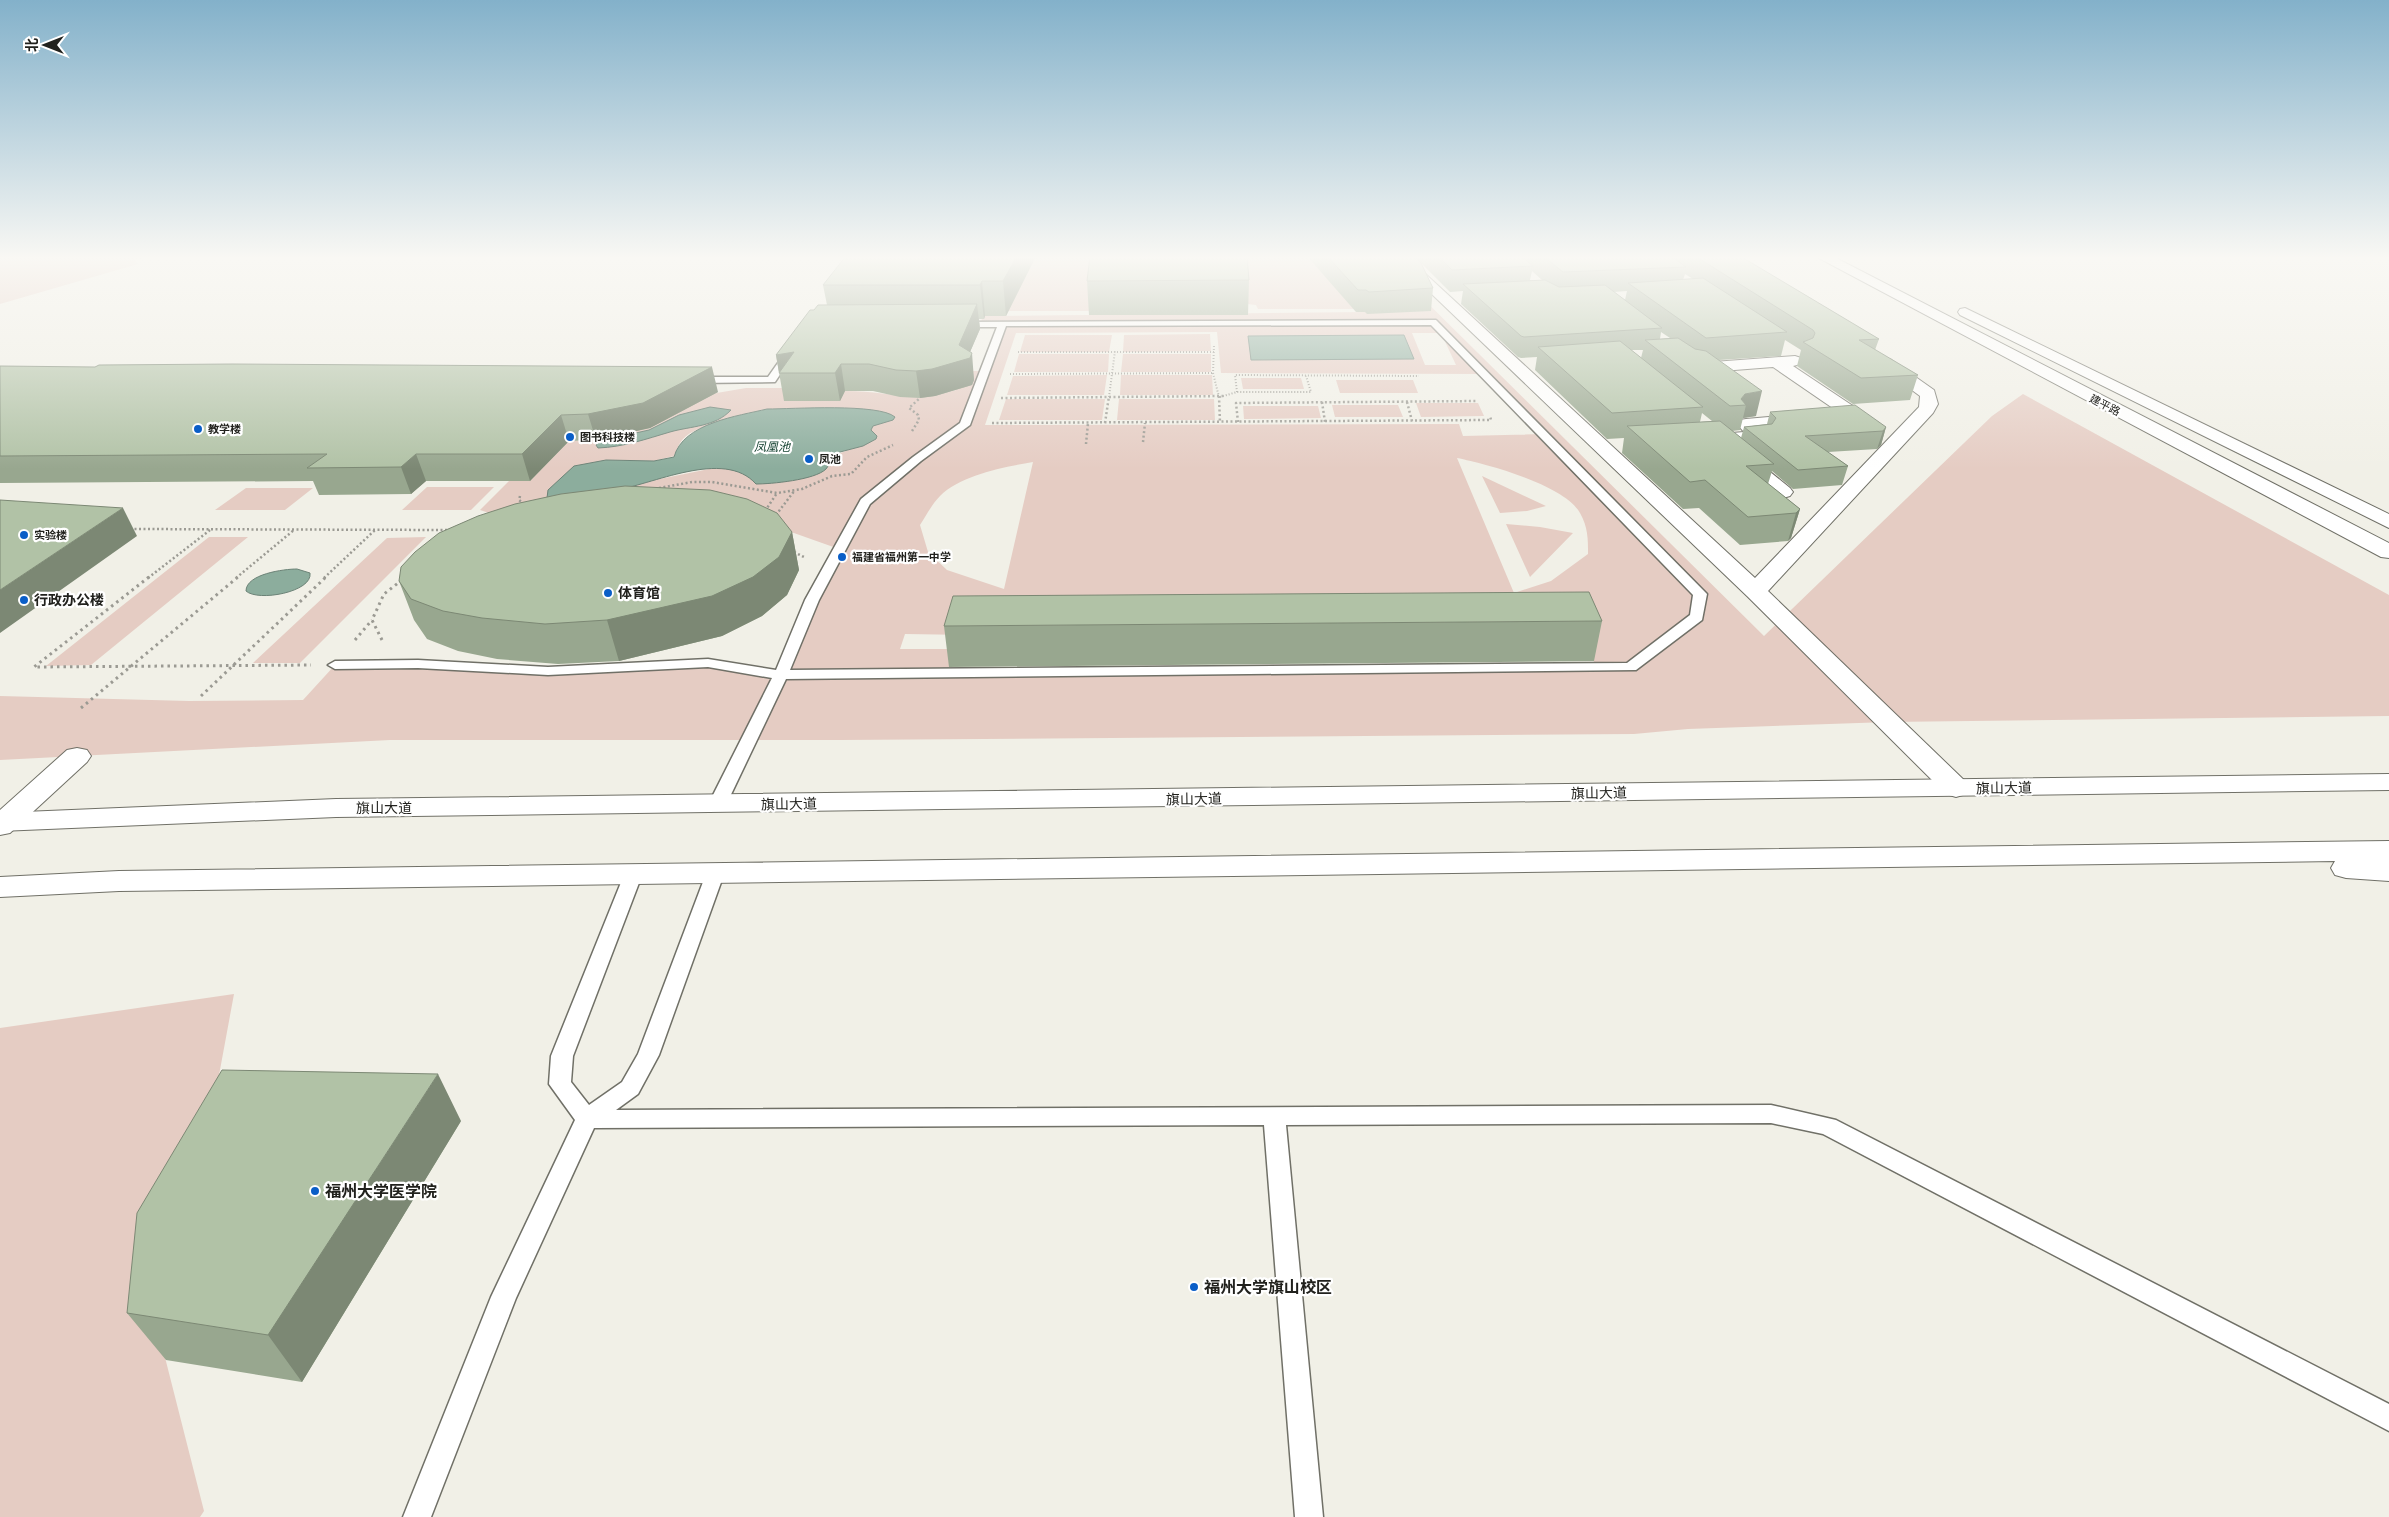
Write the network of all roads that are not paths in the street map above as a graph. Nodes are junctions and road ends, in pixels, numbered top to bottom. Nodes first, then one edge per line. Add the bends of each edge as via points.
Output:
1 (1001, 327) edge
2 (1438, 327) edge
3 (1483, 327) edge
4 (1957, 327) edge
5 (1996, 327) edge
6 (799, 339) edge
7 (1865, 351) edge
8 (1678, 354) edge
9 (682, 380) edge
10 (1695, 420) edge
11 (1718, 439) junction
12 (1689, 441) edge
13 (1783, 492) dead end
14 (2389, 522) edge
15 (2389, 552) edge
16 (1754, 591) junction
17 (335, 665) road end
18 (781, 675) junction
19 (77, 756) dead end
20 (2389, 782) edge
21 (1956, 788) junction
22 (717, 805) junction
23 (1, 823) edge
24 (2389, 852) edge
25 (2150, 855) junction
26 (2389, 871) edge
27 (715, 874) junction
28 (633, 875) junction
29 (0, 887) edge
30 (1274, 1116) junction
31 (587, 1119) junction
32 (2389, 1418) edge
33 (417, 1517) edge
34 (1309, 1517) edge

1 - 18 lane via 966,422 865,502 812,600
2 - 18 lane via 1700,594 1697,617 1631,667
3 - 16 main road via 1611,446
4 - 15 main road, 建平路
5 - 14 main road, 建平路
6 - 9 lane via 771,380
7 - 16 main road via 1923,389 1930,398 1927,409
8 - 11 main road via 1696,368 1780,355 1849,413 1848,416 1746,424 1760,436
10 - 11 main road
11 - 12 main road
11 - 13 main road
16 - 21 main road
17 - 18 lane via 418,664 548,671 708,663
18 - 22 lane
19 - 23 main road
20 - 21 main road, 旗山大道
21 - 22 main road, 旗山大道
22 - 23 main road, 旗山大道 via 336,808
24 - 25 main road
25 - 26 main road
25 - 27 main road
27 - 28 main road
27 - 31 lane via 648,1055 630,1088
28 - 29 main road via 128,881
28 - 31 lane via 562,1056 560,1084
30 - 31 lane
30 - 32 lane via 1771,1114 1828,1126
30 - 34 lane
31 - 33 lane via 504,1297

